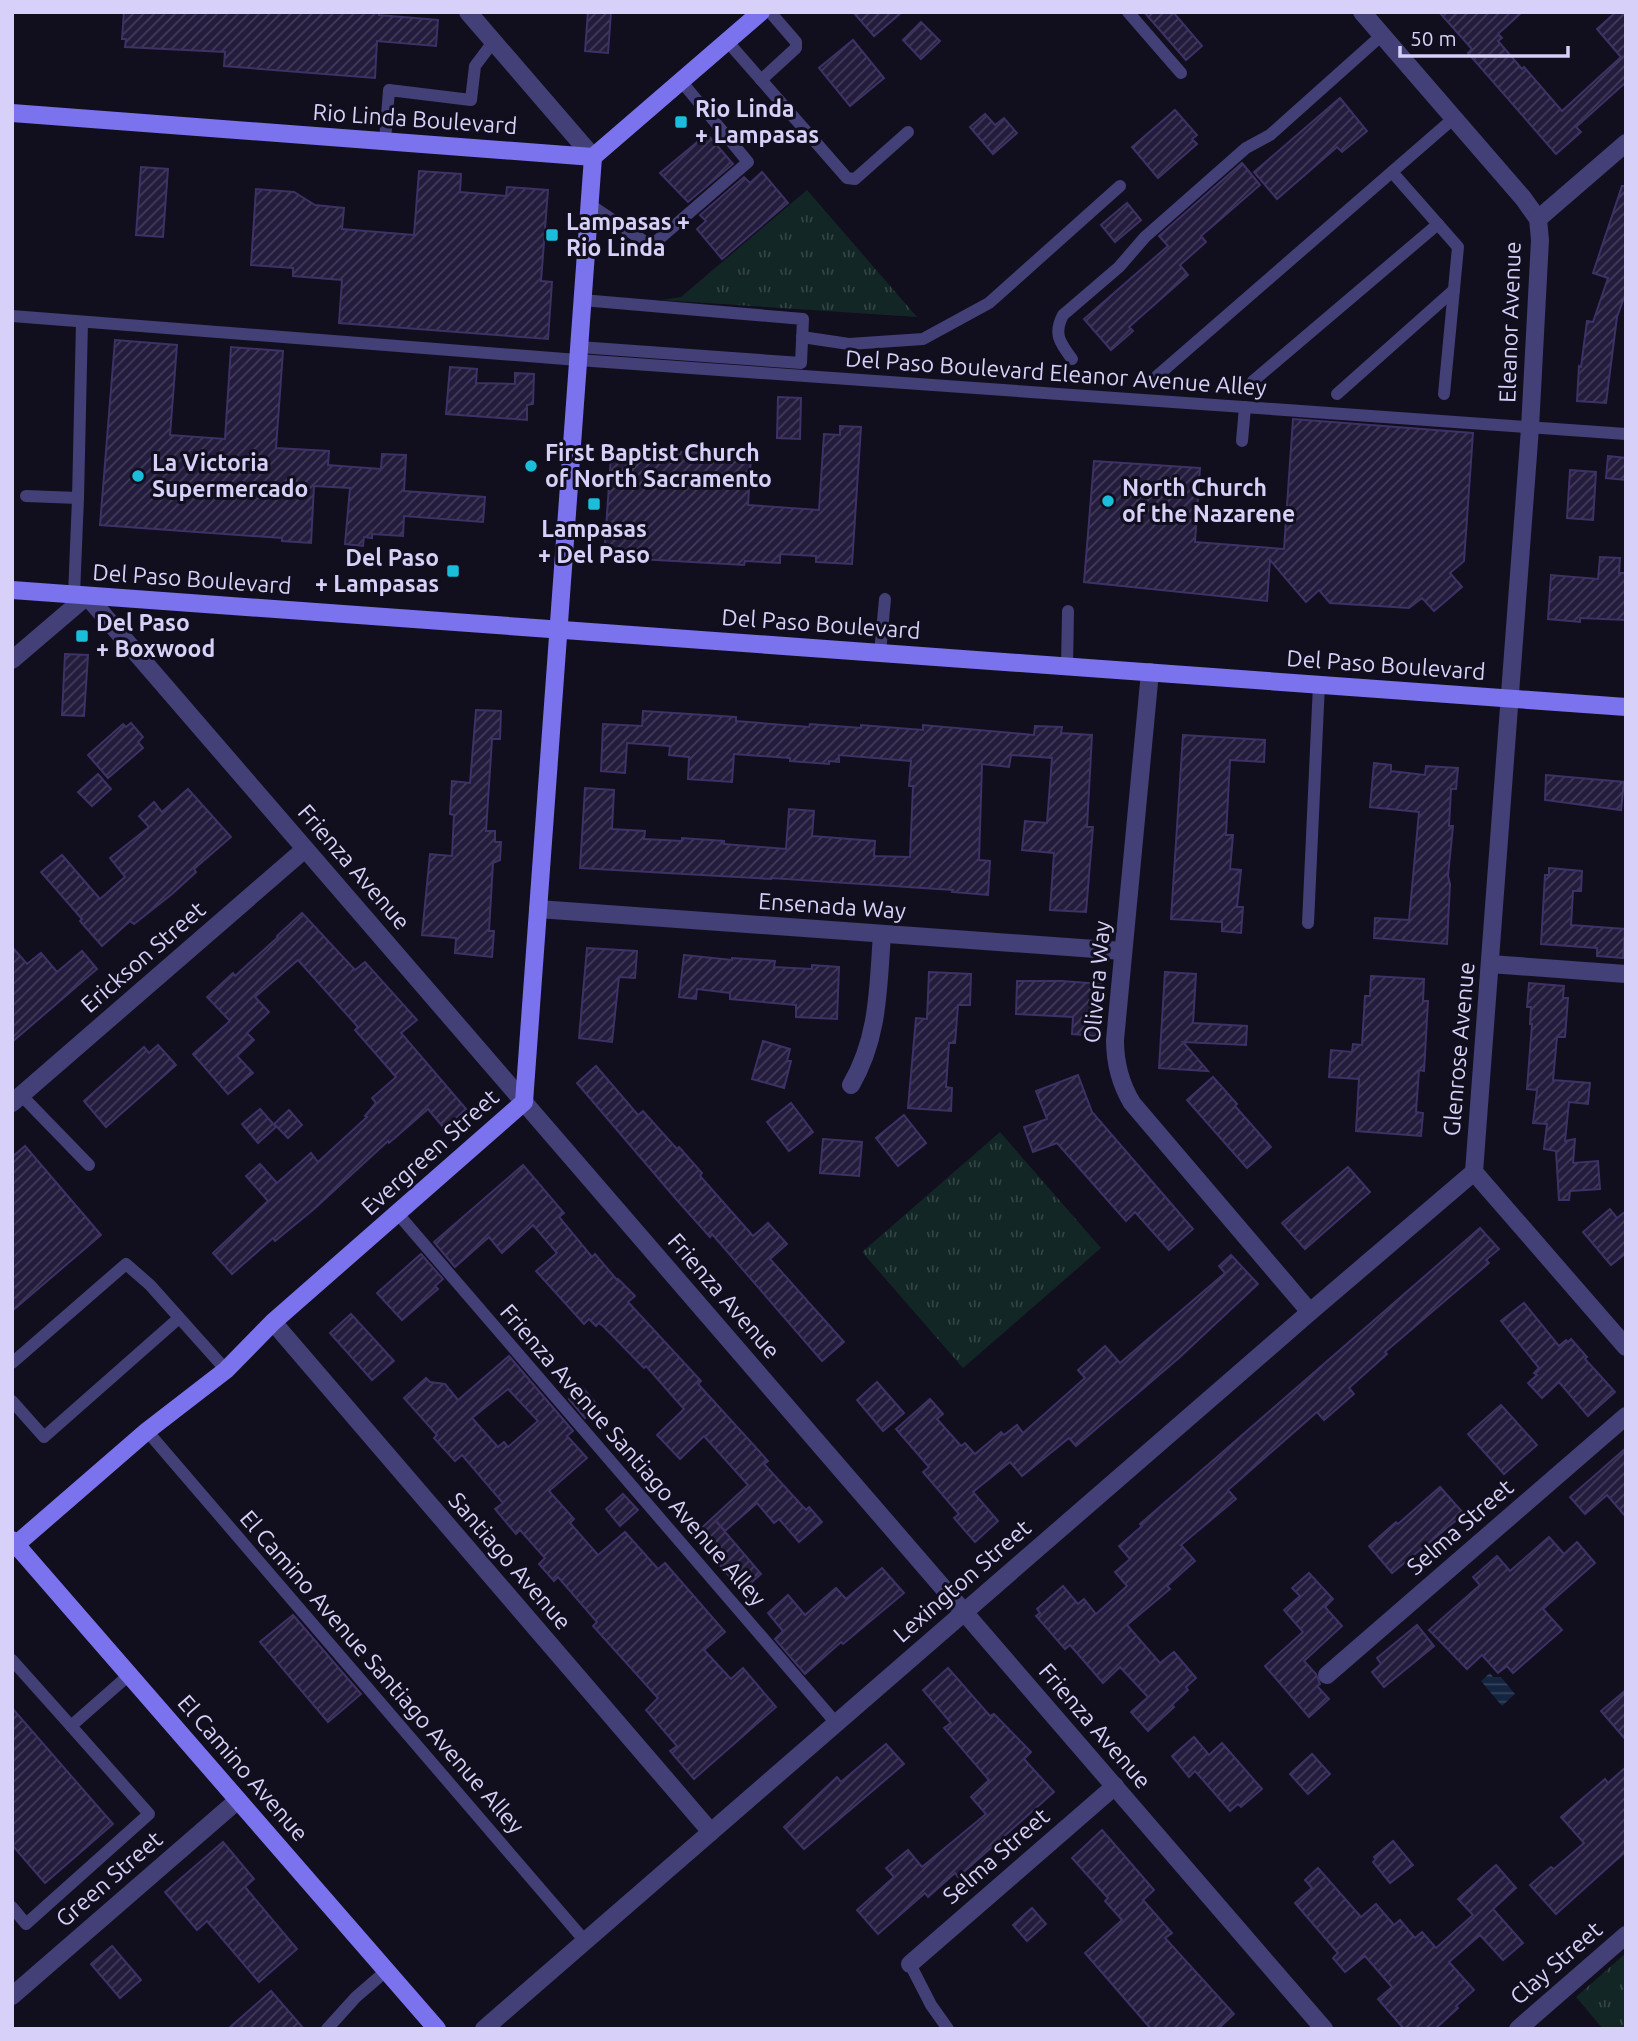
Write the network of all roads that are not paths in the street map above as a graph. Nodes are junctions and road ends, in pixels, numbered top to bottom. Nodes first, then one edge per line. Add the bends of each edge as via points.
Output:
1 (468, 12) edge
2 (761, 12) edge
3 (770, 12) edge
4 (1128, 12) edge
5 (1362, 12) edge
6 (1382, 35) junction
7 (727, 41) junction
8 (493, 42) junction
9 (1181, 73) dead end
10 (761, 80) junction
11 (681, 81) junction
12 (12, 113) edge
13 (1454, 118) junction
14 (908, 132) dead end
15 (385, 141) junction
16 (1626, 143) edge
17 (593, 157) junction
18 (1392, 172) junction
19 (1120, 186) dead end
20 (589, 204) junction
21 (1538, 219) junction
22 (1438, 224) junction
23 (1454, 290) junction
24 (582, 300) junction
25 (12, 316) edge
26 (82, 321) junction
27 (802, 337) junction
28 (579, 354) junction
29 (1072, 359) dead end
30 (1157, 376) dead end
31 (1253, 381) dead end
32 (1337, 394) dead end
33 (1444, 394) dead end
34 (1245, 407) junction
35 (1530, 428) junction
36 (1626, 435) edge
37 (1242, 440) dead end
38 (26, 496) dead end
39 (78, 498) junction
40 (12, 590) edge
41 (81, 595) junction
42 (885, 599) dead end
43 (1069, 611) dead end
44 (558, 630) junction
45 (880, 653) junction
46 (12, 660) edge
47 (1067, 667) junction
48 (1150, 673) junction
49 (1319, 684) junction
50 (1510, 698) junction
51 (1626, 707) edge
52 (305, 849) junction
53 (538, 909) junction
54 (1308, 923) dead end
55 (882, 934) junction
56 (1123, 951) junction
57 (1490, 964) junction
58 (1626, 974) edge
59 (851, 1085) dead end
60 (17, 1099) edge
61 (524, 1102) junction
62 (89, 1165) dead end
63 (1474, 1172) junction
64 (398, 1214) junction
65 (1310, 1312) junction
66 (179, 1318) junction
67 (273, 1322) junction
68 (1626, 1347) edge
69 (12, 1363) edge
70 (226, 1370) junction
71 (12, 1401) edge
72 (1626, 1416) edge
73 (147, 1431) junction
74 (14, 1544) edge
75 (964, 1612) junction
76 (12, 1660) edge
77 (129, 1675) junction
78 (1327, 1675) dead end
79 (836, 1723) junction
80 (71, 1726) junction
81 (1115, 1786) junction
82 (238, 1800) junction
83 (711, 1832) junction
84 (12, 1907) edge
85 (1626, 1935) edge
86 (585, 1941) junction
87 (910, 1964) joint
88 (386, 1970) junction
89 (12, 1996) edge
90 (327, 2029) edge
91 (437, 2029) edge
92 (484, 2029) edge
93 (948, 2029) edge
94 (1324, 2029) edge
95 (1518, 2029) edge

1 - 8 street
2 - 7 main road
3 - 10 lane via 796,42 796,48
4 - 9 lane
5 - 6 street, Eleanor Avenue
6 - 13 street, Eleanor Avenue
6 - 29 lane via 1270,135 1246,148 1063,315 1057,326 1060,343
7 - 10 lane
7 - 11 main road
8 - 15 lane via 475,66 471,100 389,90
8 - 17 street
10 - 14 lane via 847,178 855,180
11 - 17 main road
11 - 20 lane via 748,162 651,246
12 - 15 main road, Rio Linda Boulevard
13 - 18 lane
13 - 21 street, Eleanor Avenue
15 - 17 main road, Rio Linda Boulevard
16 - 21 street
17 - 20 main road, Evergreen Street
18 - 22 lane
18 - 30 lane
19 - 27 lane via 989,303 923,339 849,344
20 - 24 main road, Evergreen Street
21 - 35 street, Eleanor Avenue
22 - 23 lane via 1458,247
22 - 31 lane
23 - 32 lane
23 - 33 lane
24 - 27 lane via 803,319
24 - 28 main road, Evergreen Street
25 - 26 lane
26 - 28 lane
26 - 39 lane
27 - 28 lane via 801,363
28 - 34 lane, Del Paso Boulevard Eleanor Avenue Alley
28 - 44 main road, Evergreen Street
34 - 35 lane, Del Paso Boulevard Eleanor Avenue Alley
34 - 37 lane
35 - 36 lane, Del Paso Boulevard Eleanor Avenue Alley
35 - 50 street, Eleanor Avenue
38 - 39 lane
39 - 41 lane
40 - 41 main road, Del Paso Boulevard
41 - 44 main road, Del Paso Boulevard
41 - 46 street
41 - 52 street, Frienza Avenue
42 - 45 lane
43 - 47 lane
44 - 45 main road, Del Paso Boulevard
44 - 53 main road, Evergreen Street
45 - 47 main road, Del Paso Boulevard
47 - 48 main road, Del Paso Boulevard
48 - 49 main road, Del Paso Boulevard
48 - 56 street, Olivera Way
49 - 50 main road, Del Paso Boulevard
49 - 54 lane
50 - 51 main road, Del Paso Boulevard
50 - 57 street, Glenrose Avenue
52 - 60 street, Erickson Street
52 - 61 street, Frienza Avenue
53 - 55 street, Ensenada Way
53 - 61 main road, Evergreen Street
55 - 56 street, Ensenada Way
55 - 59 street via 875,1024
56 - 65 street, Olivera Way via 1115,1040 1123,1089
57 - 58 street
57 - 63 street, Glenrose Avenue
60 - 62 lane
61 - 64 main road, Evergreen Street
61 - 75 street, Frienza Avenue
63 - 65 street, Lexington Street
63 - 68 street
64 - 67 main road, Evergreen Street
64 - 79 lane, Frienza Avenue Santiago Avenue Alley
65 - 75 street, Lexington Street
66 - 69 lane via 126,1264
66 - 70 lane
66 - 71 lane via 44,1437
67 - 70 main road, Evergreen Street
67 - 83 street, Santiago Avenue
70 - 73 main road, Evergreen Street
72 - 78 street, Selma Street
73 - 74 main road, Evergreen Street
73 - 86 lane, El Camino Avenue Santiago Avenue Alley
74 - 77 main road, El Camino Avenue
75 - 79 street, Lexington Street
75 - 81 street, Frienza Avenue
76 - 80 lane
77 - 80 lane
77 - 82 main road, El Camino Avenue
79 - 83 street, Lexington Street
80 - 84 lane via 149,1814 26,1924
81 - 87 street, Selma Street
81 - 94 street, Frienza Avenue
82 - 88 main road, El Camino Avenue
82 - 89 street, Green Street
83 - 86 street, Lexington Street
85 - 95 street, Clay Street
86 - 92 street, Lexington Street
87 - 93 lane
88 - 90 lane
88 - 91 main road, El Camino Avenue

